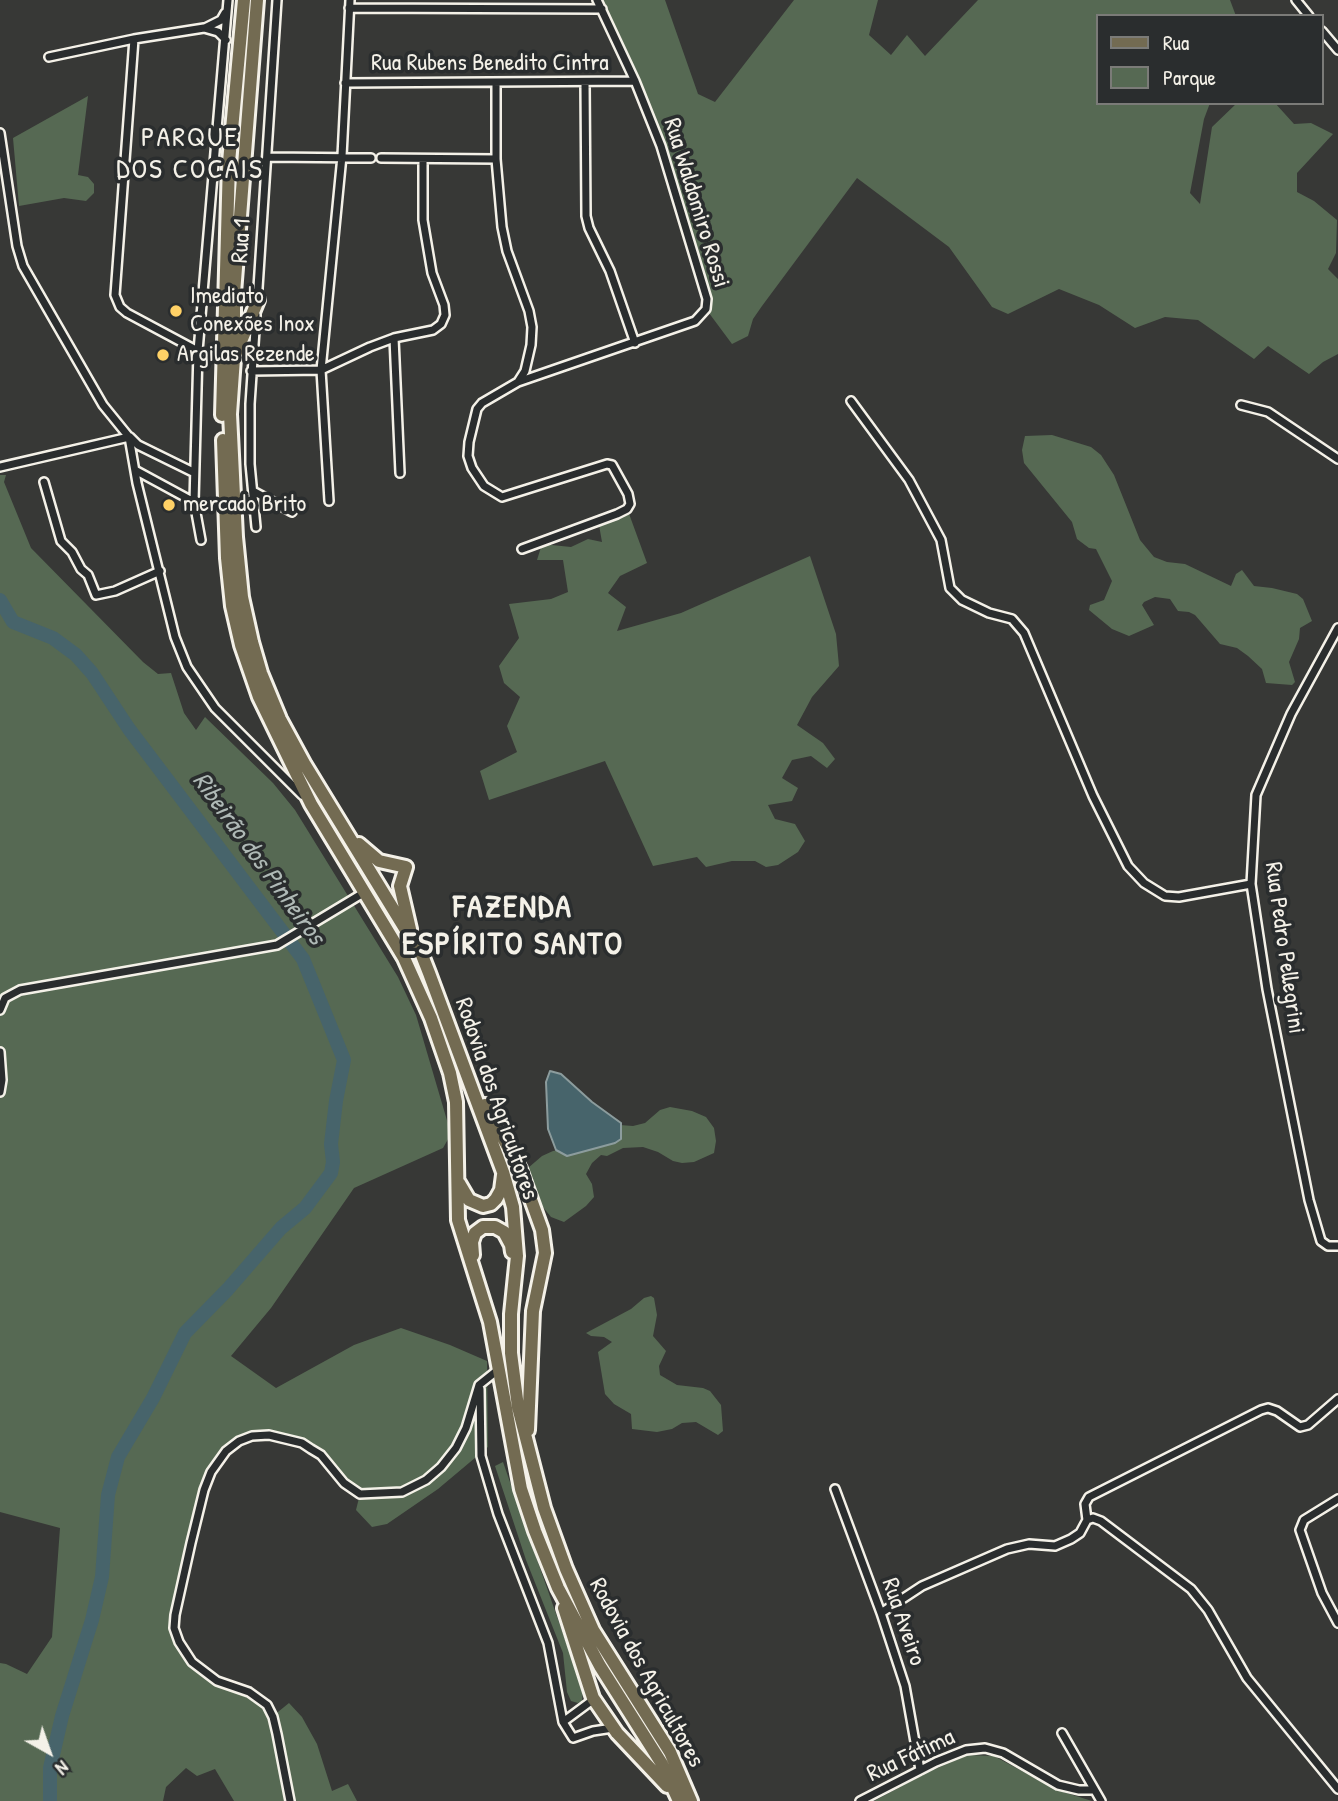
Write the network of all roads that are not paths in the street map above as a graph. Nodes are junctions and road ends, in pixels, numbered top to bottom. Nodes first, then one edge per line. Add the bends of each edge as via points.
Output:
1 (244, 0) edge
2 (257, 0) edge
3 (277, 0) edge
4 (597, 0) edge
5 (1296, 0) edge
6 (227, 4) edge
7 (349, 4) edge
8 (602, 9) junction
9 (1308, 14) edge
10 (204, 28) junction
11 (1324, 33) edge
12 (134, 39) junction
13 (226, 40) junction
14 (1338, 50) edge
15 (49, 57) dead end
16 (635, 81) junction
17 (345, 83) junction
18 (585, 83) junction
19 (496, 84) junction
20 (0, 133) edge
21 (342, 156) junction
22 (267, 157) junction
23 (371, 158) dead end
24 (381, 158) dead end
25 (423, 159) junction
26 (496, 159) junction
27 (258, 300) junction
28 (394, 338) junction
29 (635, 343) junction
30 (198, 351) junction
31 (234, 358) junction
32 (321, 370) junction
33 (251, 371) junction
34 (518, 382) junction
35 (851, 401) dead end
36 (1241, 405) dead end
37 (129, 437) junction
38 (1338, 459) edge
39 (0, 467) edge
40 (135, 470) junction
41 (193, 472) junction
42 (400, 473) dead end
43 (155, 481) junction
44 (44, 482) dead end
45 (140, 490) junction
46 (253, 491) junction
47 (329, 501) dead end
48 (194, 502) junction
49 (292, 512) dead end
50 (256, 527) dead end
51 (201, 540) dead end
52 (522, 549) dead end
53 (160, 571) junction
54 (1338, 628) edge
55 (311, 804) junction
56 (350, 837) junction
57 (1251, 884) junction
58 (366, 891) junction
59 (412, 940) junction
60 (0, 1010) edge
61 (0, 1052) edge
62 (459, 1056) junction
63 (0, 1092) edge
64 (503, 1172) junction
65 (458, 1183) junction
66 (1338, 1246) edge
67 (475, 1276) junction
68 (515, 1287) junction
69 (499, 1368) junction
70 (480, 1385) junction
71 (1338, 1399) edge
72 (530, 1447) junction
73 (835, 1489) dead end
74 (1338, 1499) edge
75 (1087, 1520) junction
76 (558, 1588) junction
77 (881, 1613) junction
78 (1338, 1623) edge
79 (594, 1699) junction
80 (563, 1722) junction
81 (613, 1728) junction
82 (1062, 1733) dead end
83 (920, 1770) junction
84 (1338, 1789) edge
85 (1094, 1790) junction
86 (683, 1800) edge
87 (290, 1801) edge
88 (860, 1801) edge
89 (1101, 1801) edge

1 - 55 main road, Rodovia dos Agricultores via 226,250 222,423 227,558 232,606 245,658
2 - 31 main road, Rodovia dos Agricultores via 234,293
3 - 22 street, Rua 1
4 - 8 street, Rua Waldomiro Rossi
5 - 9 street
6 - 10 street via 221,20
6 - 13 street
7 - 8 street
7 - 17 street
8 - 16 street, Rua Waldomiro Rossi
10 - 12 street
10 - 13 street
11 - 14 street
12 - 15 street
12 - 30 street via 115,295 127,313
13 - 30 street
16 - 18 street, Rua Rubens Benedito Cintra
16 - 29 street, Rua Waldomiro Rossi via 661,146 707,299 706,309 695,321
17 - 19 street, Rua Rubens Benedito Cintra
17 - 21 street
18 - 19 street, Rua Rubens Benedito Cintra
18 - 29 street via 586,216
19 - 26 street
20 - 37 street via 23,267 103,405
21 - 22 street
21 - 23 street
21 - 32 street
22 - 27 street, Rua 1
24 - 25 street
25 - 26 street
25 - 28 street via 426,243 445,316 433,330
26 - 34 street via 507,251 532,327 529,356
27 - 31 main road
27 - 33 street, Rua 1
28 - 32 street
28 - 42 street
29 - 34 street, Rua Waldomiro Rossi
30 - 41 street
31 - 56 main road, Rodovia dos Agricultores via 230,414 236,537 252,642 280,719
32 - 33 street
32 - 47 street
33 - 46 street, Rua 1
34 - 52 street, Rua Waldomiro Rossi via 482,403 474,417 468,456 484,486 502,497 607,464 614,466 629,504 627,509
35 - 57 street via 909,480 941,540 950,588 962,600 1012,619 1024,633 1128,866 1166,896
36 - 38 street via 1268,412
37 - 39 street
37 - 40 street
37 - 41 street
40 - 43 street
40 - 45 street
41 - 48 street
43 - 45 street
43 - 48 street
44 - 53 street via 61,541 88,575 96,595
45 - 53 street
46 - 49 street
46 - 50 street, Rua 1
48 - 51 street
53 - 55 street via 175,637 197,683 215,708
54 - 57 street, Rua Pedro Pellegrini via 1291,714 1256,795
55 - 58 main road, Rodovia dos Agricultores
56 - 59 main road, Rodovia dos Agricultores
56 - 59 main road via 379,861 406,867 400,886
57 - 66 street, Rua Pedro Pellegrini via 1309,1200 1319,1237 1324,1244
58 - 60 street via 277,945 20,990 5,998
58 - 65 main road, Rodovia dos Agricultores via 404,958 442,1046 456,1102
59 - 62 main road, Rodovia dos Agricultores via 418,945
61 - 63 street
62 - 64 main road, Rodovia dos Agricultores
62 - 72 main road via 520,1169 542,1230 545,1253 531,1329
64 - 65 main road via 501,1190 491,1204 482,1206 469,1200
64 - 68 main road, Rodovia dos Agricultores via 514,1218
65 - 67 main road, Rodovia dos Agricultores via 458,1220
67 - 68 main road via 474,1233 495,1227 511,1245
67 - 69 main road, Rodovia dos Agricultores
68 - 72 main road, Rodovia dos Agricultores via 511,1353 518,1407
69 - 70 street
69 - 76 main road, Rodovia dos Agricultores via 521,1489
70 - 80 street via 481,1456 498,1514 548,1643
70 - 87 street via 456,1448 442,1467 401,1492 360,1494 312,1449 269,1435 239,1441 211,1472 174,1628 192,1662 218,1681 249,1692 267,1705
71 - 75 street via 1300,1427 1277,1411 1261,1410 1089,1497
72 - 86 main road, Rodovia dos Agricultores via 565,1569 603,1649 670,1752
73 - 77 street, Rua Aveiro
74 - 78 street via 1304,1520 1300,1530
75 - 77 street via 1071,1539 1055,1546 1029,1544 1007,1549 922,1586
75 - 84 street via 1101,1521 1191,1589 1247,1678
76 - 79 main road
76 - 86 main road, Rodovia dos Agricultores
77 - 83 street, Rua Aveiro via 905,1686
79 - 80 street
79 - 81 main road
80 - 81 street via 573,1738
81 - 86 main road
82 - 85 street
83 - 85 street, Rua Fátima via 966,1750 985,1748 1003,1753 1058,1785
83 - 88 street, Rua Fátima
85 - 89 street

